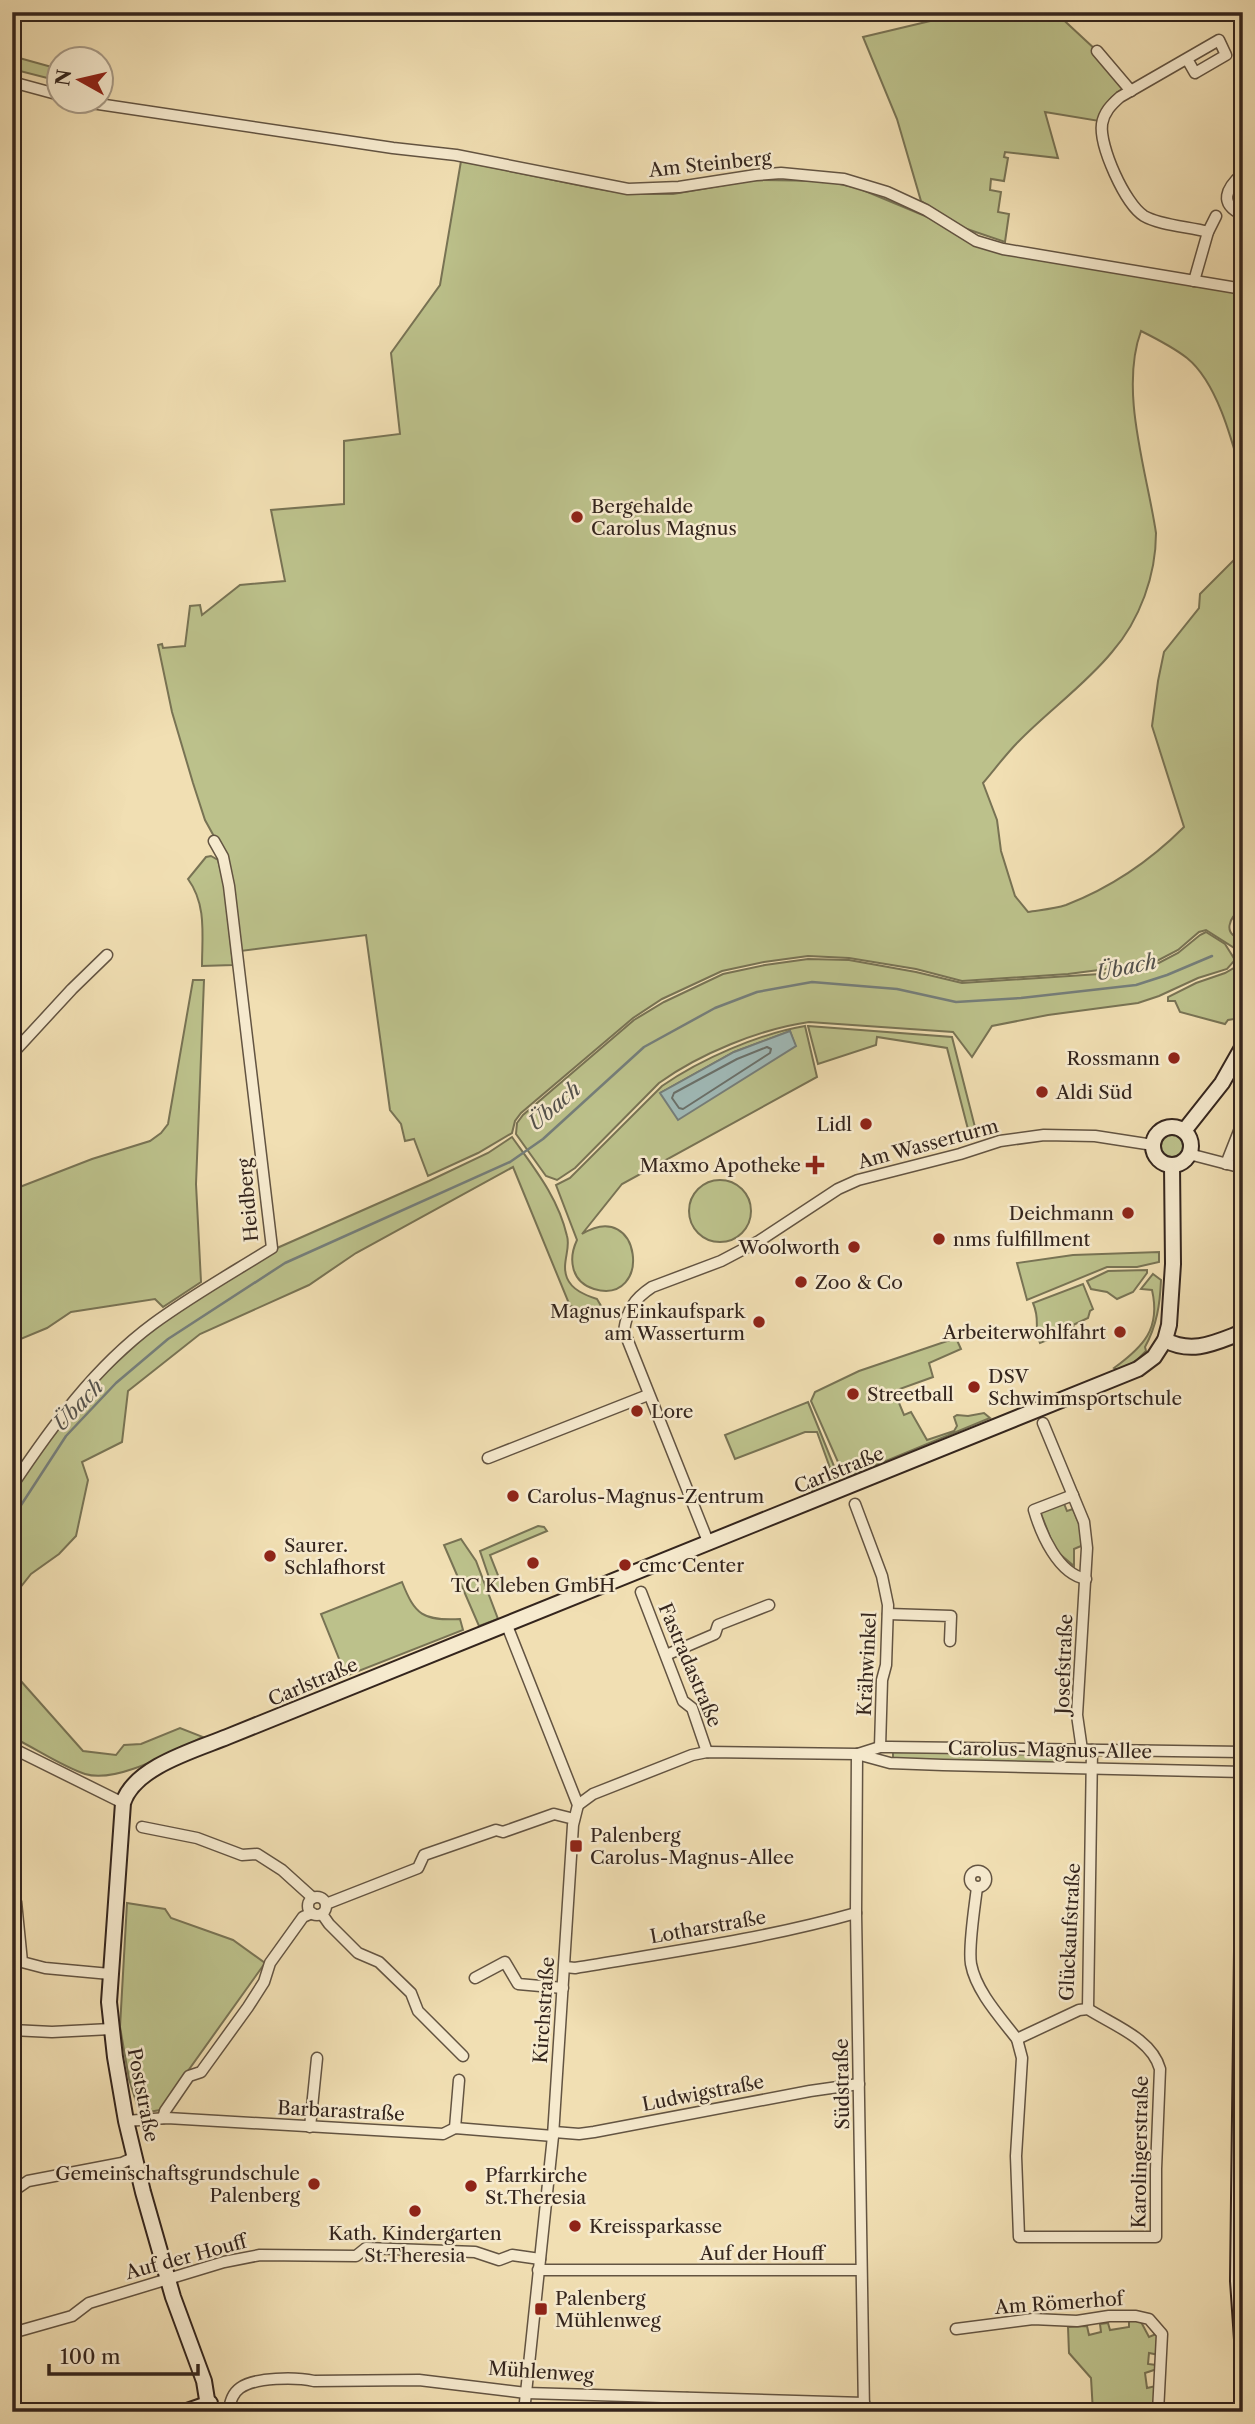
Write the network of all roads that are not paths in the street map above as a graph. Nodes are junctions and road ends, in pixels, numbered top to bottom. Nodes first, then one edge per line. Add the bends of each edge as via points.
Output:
1 (1097, 51) dead end
2 (1187, 59) dead end
3 (12, 82) edge
4 (46, 91) edge
5 (1131, 91) junction
6 (116, 107) edge
7 (1243, 173) edge
8 (1243, 215) edge
9 (1216, 216) dead end
10 (1208, 232) junction
11 (1194, 281) junction
12 (1243, 289) edge
13 (214, 841) dead end
14 (107, 955) dead end
15 (1243, 1046) edge
16 (12, 1054) edge
17 (1243, 1121) edge
18 (1184, 1131) junction
19 (1153, 1145) junction
20 (1189, 1154) junction
21 (1226, 1164) junction
22 (1172, 1165) junction
23 (1243, 1168) edge
24 (1243, 1332) edge
25 (1165, 1340) junction
26 (648, 1395) junction
27 (1043, 1423) dead end
28 (488, 1458) dead end
29 (12, 1486) edge
30 (1073, 1495) junction
31 (855, 1504) dead end
32 (709, 1544) junction
33 (1086, 1579) junction
34 (641, 1592) dead end
35 (769, 1605) dead end
36 (888, 1614) junction
37 (506, 1623) junction
38 (950, 1641) dead end
39 (666, 1655) junction
40 (880, 1747) junction
41 (12, 1748) edge
42 (1087, 1750) junction
43 (707, 1752) junction
44 (1243, 1752) edge
45 (857, 1754) junction
46 (1092, 1767) junction
47 (1243, 1772) edge
48 (132, 1786) joint
49 (123, 1803) junction
50 (578, 1805) junction
51 (574, 1819) junction
52 (142, 1827) dead end
53 (1243, 1869) edge
54 (977, 1887) dead end
55 (12, 1902) edge
56 (320, 1910) junction
57 (856, 1913) junction
58 (1242, 1961) edge
59 (565, 1968) junction
60 (110, 1973) junction
61 (475, 1978) dead end
62 (563, 1988) junction
63 (1088, 2009) junction
64 (111, 2029) junction
65 (12, 2030) edge
66 (1017, 2039) junction
67 (463, 2056) dead end
68 (317, 2058) dead end
69 (460, 2080) dead end
70 (859, 2084) junction
71 (163, 2118) junction
72 (126, 2121) junction
73 (310, 2127) junction
74 (455, 2128) junction
75 (554, 2134) junction
76 (135, 2157) junction
77 (12, 2192) edge
78 (1241, 2239) edge
79 (539, 2264) junction
80 (861, 2270) junction
81 (167, 2279) junction
82 (956, 2329) dead end
83 (12, 2333) edge
84 (1243, 2354) edge
85 (526, 2393) junction
86 (687, 2398) junction
87 (752, 2406) edge
88 (209, 2407) edge
89 (864, 2408) edge
90 (230, 2410) edge
91 (184, 2412) edge
92 (524, 2412) edge
93 (687, 2412) edge
94 (1158, 2412) edge

1 - 5 street
2 - 5 street
3 - 4 street
5 - 10 street via 1110,105 1102,125 1104,146 1119,181 1144,216
6 - 11 street, Am Steinberg via 456,155 628,189 679,187 756,174 845,179 887,192 976,241 1003,249
7 - 8 street via 1227,197 1227,204
9 - 10 street
10 - 11 street
11 - 12 street, Am Steinberg
13 - 29 street, Heidberg via 229,886 272,1248 152,1325 99,1373 62,1414
14 - 16 street
15 - 18 main road via 1222,1083
17 - 21 street
18 - 19 main road via 1165,1128
18 - 20 main road via 1191,1143
19 - 22 main road via 1158,1160
19 - 26 street, Am Wasserturm via 1095,1136 1044,1135 1000,1142 838,1189 759,1241 652,1287 630,1306 624,1331
20 - 21 street
20 - 22 main road
21 - 23 street
22 - 25 main road via 1172,1274
24 - 25 main road via 1195,1348
25 - 32 main road, Carlstraße via 1154,1357 1138,1369
26 - 28 street
26 - 32 street, Am Wasserturm
27 - 30 street, Josefstraße
30 - 33 street, Josefstraße via 1084,1522
30 - 33 street via 1034,1510 1049,1550 1070,1572
31 - 36 street, Krähwinkel via 882,1576
32 - 37 main road, Carlstraße
33 - 42 street, Josefstraße via 1077,1715
34 - 39 street, Fastradastraße
35 - 39 street
36 - 38 street via 951,1616
36 - 40 street, Krähwinkel
37 - 48 main road, Carlstraße via 167,1762
37 - 50 street
39 - 43 street, Fastradastraße
40 - 42 street, Carolus-Magnus-Allee
40 - 45 street, Carolus-Magnus-Allee
41 - 49 street
42 - 44 street, Carolus-Magnus-Allee
42 - 46 street, Glückaufstraße
43 - 45 street, Carolus-Magnus-Allee
43 - 50 street, Carolus-Magnus-Allee via 593,1794
45 - 46 street, Carolus-Magnus-Allee via 890,1763
45 - 57 street, Südstraße
46 - 47 street, Carolus-Magnus-Allee
46 - 63 street, Glückaufstraße
48 - 49 main road, Poststraße
49 - 60 main road, Poststraße
50 - 51 street, Kirchstraße
51 - 56 street via 554,1814 424,1855 418,1868
51 - 59 street, Kirchstraße
52 - 56 street via 197,1838 242,1855 257,1854 282,1870 313,1898 309,1905
53 - 58 main road
54 - 66 street via 971,1965 978,1983
55 - 60 street via 16,1902 20,1920 22,1962
56 - 67 street via 358,1953 379,1962 413,1994 418,2011
56 - 71 street via 303,1917 270,1963 246,2009 201,2072 189,2076
57 - 59 street, Lotharstraße via 808,1927
57 - 70 street, Südstraße
58 - 78 main road
59 - 62 street, Kirchstraße
60 - 64 main road, Poststraße
61 - 62 street via 505,1962 518,1984
62 - 75 street, Kirchstraße
63 - 66 street, Glückaufstraße
63 - 66 street, Karolingerstraße via 1153,2051 1160,2069 1156,2237 1019,2237 1016,2156 1022,2058
64 - 65 street
64 - 72 main road, Poststraße
68 - 73 street
69 - 74 street
70 - 75 street, Ludwigstraße via 597,2132
70 - 80 street, Südstraße
71 - 72 street, Barbarastraße
71 - 73 street, Barbarastraße
72 - 76 main road, Poststraße
73 - 74 street, Barbarastraße via 443,2134
74 - 75 street, Barbarastraße
75 - 79 street, Kirchstraße
76 - 77 street via 29,2181
76 - 81 main road, Poststraße
78 - 84 main road via 1238,2294
79 - 80 street, Auf der Houff via 566,2272
79 - 81 street, Auf der Houff via 512,2255 499,2260 475,2252 366,2248 356,2256 260,2255
79 - 85 street, Kirchstraße
80 - 89 street, Südstraße
81 - 83 street, Auf der Houff via 89,2303 72,2316
81 - 88 main road, Poststraße
82 - 94 street, Am Römerhof via 1033,2319 1144,2317 1162,2334
85 - 86 street, Mühlenweg
85 - 90 street, Mühlenweg via 419,2379 265,2380 239,2389
85 - 92 street, Kirchstraße
86 - 87 street, Mühlenweg
86 - 93 street
87 - 89 street, Mühlenweg
88 - 90 street
88 - 91 main road

